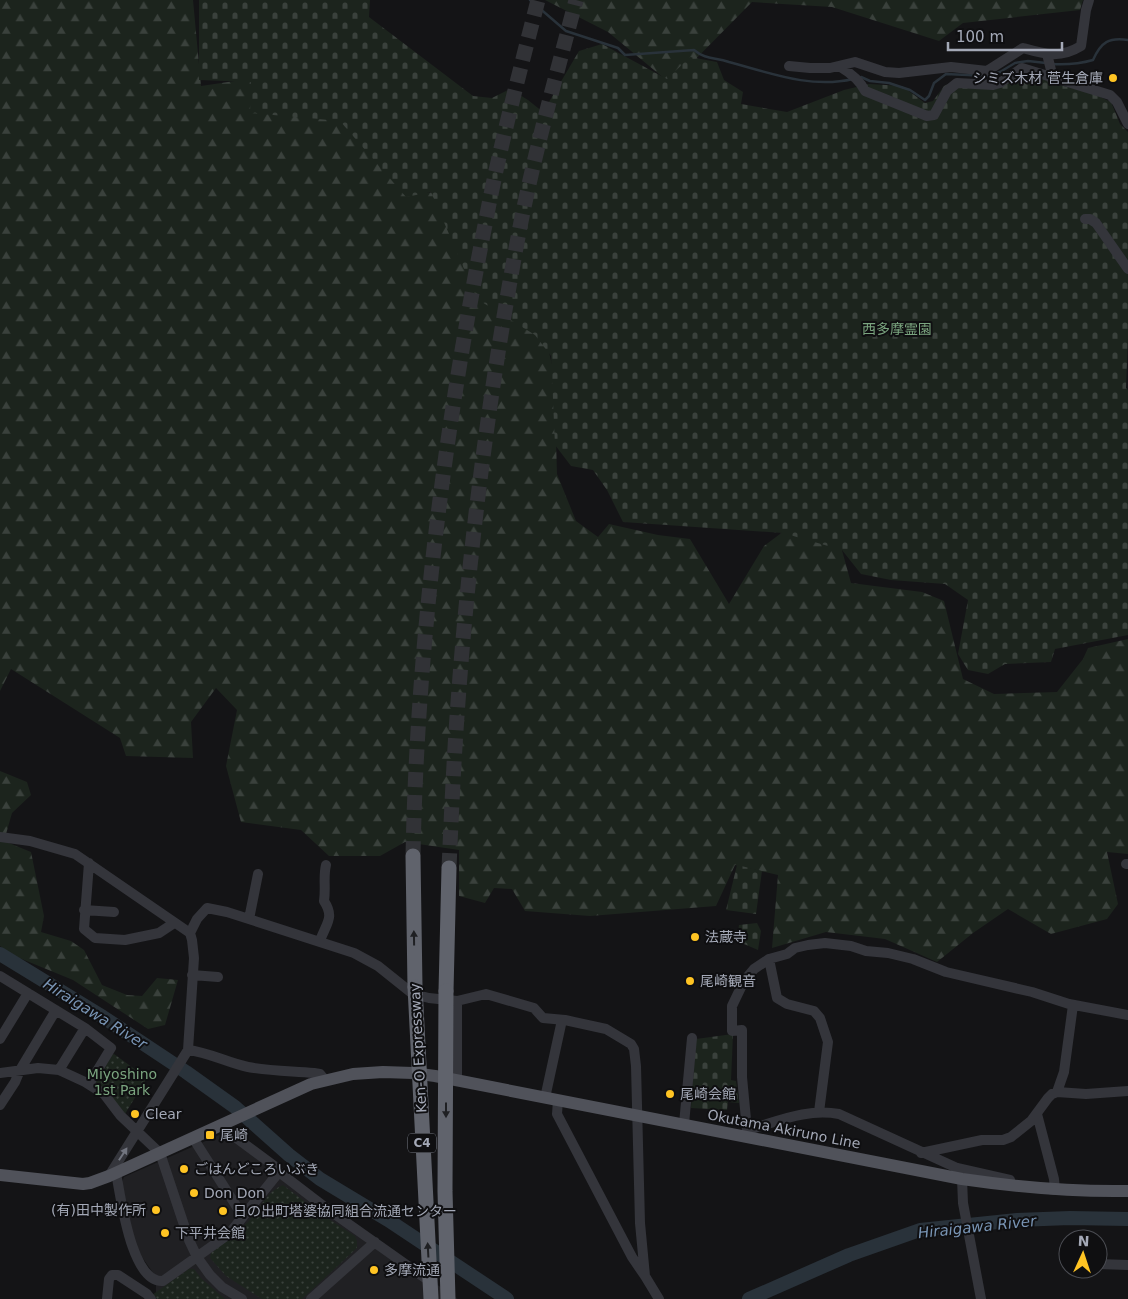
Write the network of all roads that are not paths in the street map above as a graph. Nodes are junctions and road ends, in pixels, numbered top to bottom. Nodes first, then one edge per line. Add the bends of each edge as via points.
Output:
1 (1089, 0) edge
2 (1047, 55) junction
3 (789, 66) dead end
4 (844, 69) junction
5 (1051, 74) junction
6 (1128, 124) edge
7 (1085, 218) dead end
8 (1128, 269) edge
9 (0, 837) edge
10 (413, 856) tunnel mouth
11 (89, 863) junction
12 (326, 865) dead end
13 (449, 868) tunnel mouth
14 (258, 874) dead end
15 (84, 910) junction
16 (114, 912) dead end
17 (249, 919) junction
18 (174, 923) junction
19 (190, 933) junction
20 (320, 941) junction
21 (769, 958) junction
22 (192, 975) junction
23 (0, 976) edge
24 (218, 977) dead end
25 (28, 993) junction
26 (451, 996) junction
27 (1073, 1005) junction
28 (56, 1010) junction
29 (1128, 1015) edge
30 (562, 1020) junction
31 (85, 1028) junction
32 (692, 1038) dead end
33 (0, 1040) edge
34 (187, 1052) junction
35 (20, 1070) junction
36 (59, 1070) junction
37 (0, 1073) edge
38 (325, 1080) junction
39 (457, 1080) junction
40 (89, 1084) junction
41 (1057, 1092) junction
42 (1128, 1092) edge
43 (545, 1098) junction
44 (558, 1100) junction
45 (0, 1105) edge
46 (819, 1112) junction
47 (1037, 1114) junction
48 (637, 1116) junction
49 (684, 1124) junction
50 (137, 1132) junction
51 (745, 1134) junction
52 (235, 1137) dead end
53 (193, 1138) junction
54 (160, 1153) junction
55 (922, 1153) junction
56 (279, 1172) junction
57 (0, 1175) edge
58 (112, 1175) junction
59 (962, 1179) junction
60 (1055, 1190) junction
61 (1128, 1191) edge
62 (242, 1215) junction
63 (375, 1242) junction
64 (197, 1257) junction
65 (1108, 1264) edge
66 (1128, 1265) edge
67 (645, 1276) junction
68 (426, 1278) dead end
69 (658, 1297) edge
70 (108, 1299) edge
71 (151, 1299) edge
72 (242, 1299) edge
73 (311, 1299) edge
74 (431, 1299) edge
75 (448, 1299) edge
76 (981, 1299) edge

1 - 2 street via 1081,46 1071,52
2 - 4 street via 1023,48 988,71 951,67 885,72 855,62
2 - 5 street
3 - 4 street
4 - 5 street via 864,91 927,116 934,115 947,91 957,83 992,85 1022,68
5 - 6 street via 1110,95
7 - 8 street via 1096,223
9 - 11 street via 62,850
74 -> 10 highway, Ken-O Expressway / C4, bridge via 414,987
11 - 15 street
11 - 18 street
12 - 20 street via 324,901 330,917
13 - 26 highway, Ken-O Expressway / C4
14 - 17 street
15 - 16 street
15 - 18 street via 84,929 95,938 126,940 159,933
17 - 19 street via 207,908
17 - 20 street
18 - 19 street
19 - 22 street via 194,958
20 - 26 street via 345,949 378,966 413,994 429,998
21 - 27 street via 808,945 851,946 913,959 946,972
21 - 46 street via 777,998 814,1012 820,1018 828,1042
21 - 51 street via 744,981 732,1006 732,1031 742,1030
22 - 24 street
22 - 34 street
23 - 25 street
25 - 28 street
25 - 33 street
26 - 30 street via 486,994 534,1008 543,1018
26 - 39 street
26 -> 75 highway, Ken-O Expressway / C4, bridge via 445,1191
27 - 29 street
27 - 41 street via 1064,1072
28 - 31 street
28 - 35 street
30 - 43 street
30 - 48 street via 606,1029 631,1044 636,1066
31 - 36 street
31 - 40 street via 112,1048
32 - 49 street
34 - 38 street via 195,1051 248,1067 320,1074
34 - 50 street
35 - 36 street
35 - 37 street
35 - 45 street
36 - 40 street
38 - 39 main road, Okutama Akiruno Line via 382,1072
38 - 53 main road, Okutama Akiruno Line
39 - 43 main road, Okutama Akiruno Line
40 - 50 street via 104,1094
41 - 42 street
41 - 47 street via 1048,1098
43 - 44 main road, Okutama Akiruno Line
44 - 48 main road, Okutama Akiruno Line
44 - 67 street via 557,1114 632,1258
46 - 51 street via 797,1115
46 - 55 street via 839,1114
47 - 55 street via 1011,1137
47 - 60 street
48 - 49 main road, Okutama Akiruno Line
48 - 67 street
49 - 51 main road, Okutama Akiruno Line
50 - 54 street
58 -> 50 street
51 - 59 main road, Okutama Akiruno Line
52 - 56 street
53 - 54 main road
53 - 62 street
54 - 58 main road
54 - 64 street
55 - 60 street via 957,1168
56 - 62 street
56 - 63 street
57 - 58 main road via 82,1184
58 - 64 street via 132,1247 149,1278 163,1281
59 - 60 main road, Okutama Akiruno Line
59 - 76 street
60 - 61 main road, Okutama Akiruno Line
62 - 64 street via 229,1234
63 - 68 street
63 - 73 street
64 - 72 street via 222,1287
65 - 66 street
67 - 69 street
70 - 71 street via 109,1279 118,1275

